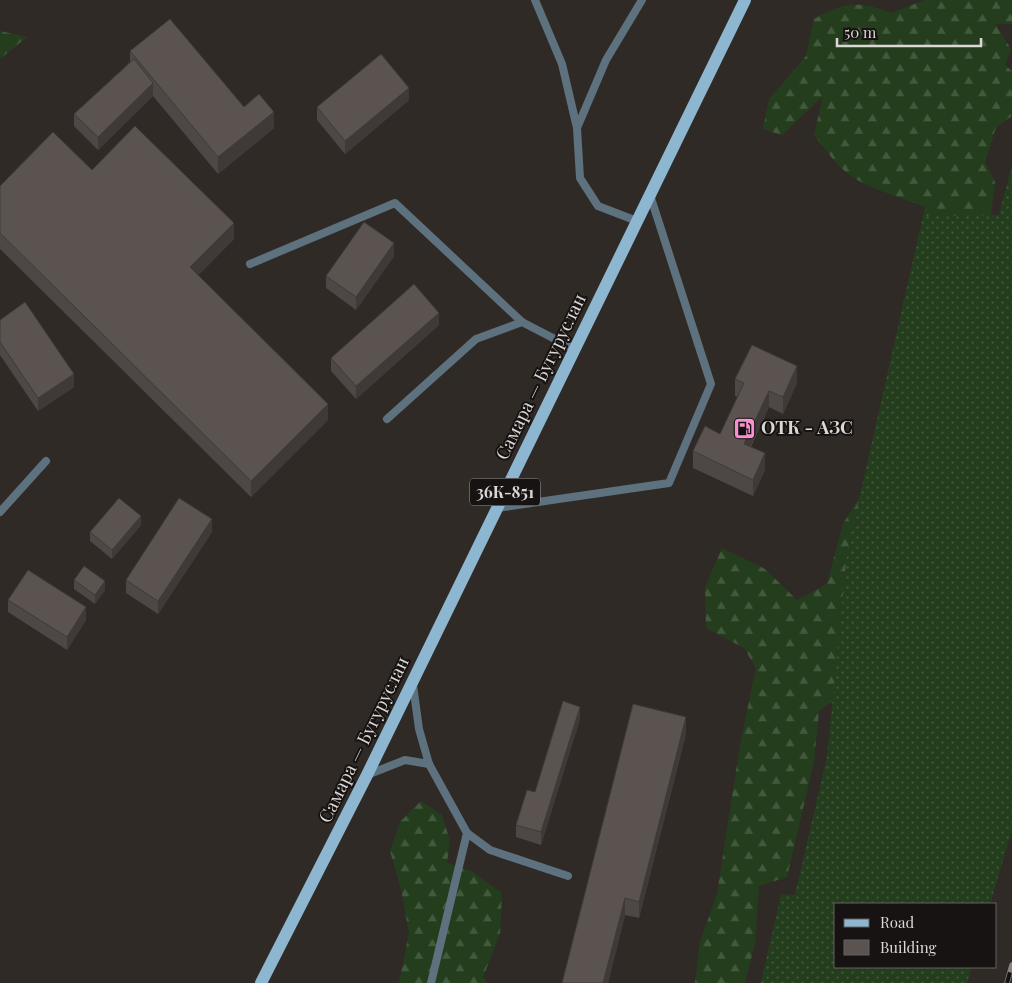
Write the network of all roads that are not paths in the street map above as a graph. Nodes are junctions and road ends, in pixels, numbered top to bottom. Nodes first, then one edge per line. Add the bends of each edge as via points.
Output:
1 (535, 0) edge
2 (642, 0) edge
3 (745, 0) edge
4 (577, 128) junction
5 (650, 195) junction
6 (637, 221) junction
7 (250, 264) dead end
8 (522, 322) junction
9 (574, 349) junction
10 (387, 419) dead end
11 (46, 461) dead end
12 (497, 508) junction
13 (0, 512) edge
14 (412, 682) junction
15 (429, 764) junction
16 (367, 775) junction
17 (467, 833) junction
18 (568, 876) dead end
19 (261, 983) edge
20 (431, 983) edge

1 - 4 lane via 562,64
2 - 4 lane via 606,60
3 - 5 main road, Самара — Бугуруслан / 36К-851
4 - 6 lane via 580,178 598,206
5 - 6 main road, Самара — Бугуруслан / 36К-851
5 - 12 lane via 711,384 669,483
6 - 9 main road, Самара — Бугуруслан / 36К-851
7 - 8 lane via 395,204
8 - 9 lane
8 - 10 lane via 476,339
9 - 12 main road, Самара — Бугуруслан / 36К-851
11 - 13 lane
12 - 14 main road, Самара — Бугуруслан / 36К-851
14 - 15 lane via 419,729
14 - 16 main road, Самара — Бугуруслан / 36К-851
15 - 16 lane via 405,760
15 - 17 lane
16 - 19 main road, Самара — Бугуруслан / 36К-851
17 - 18 lane via 490,850
17 - 20 lane

